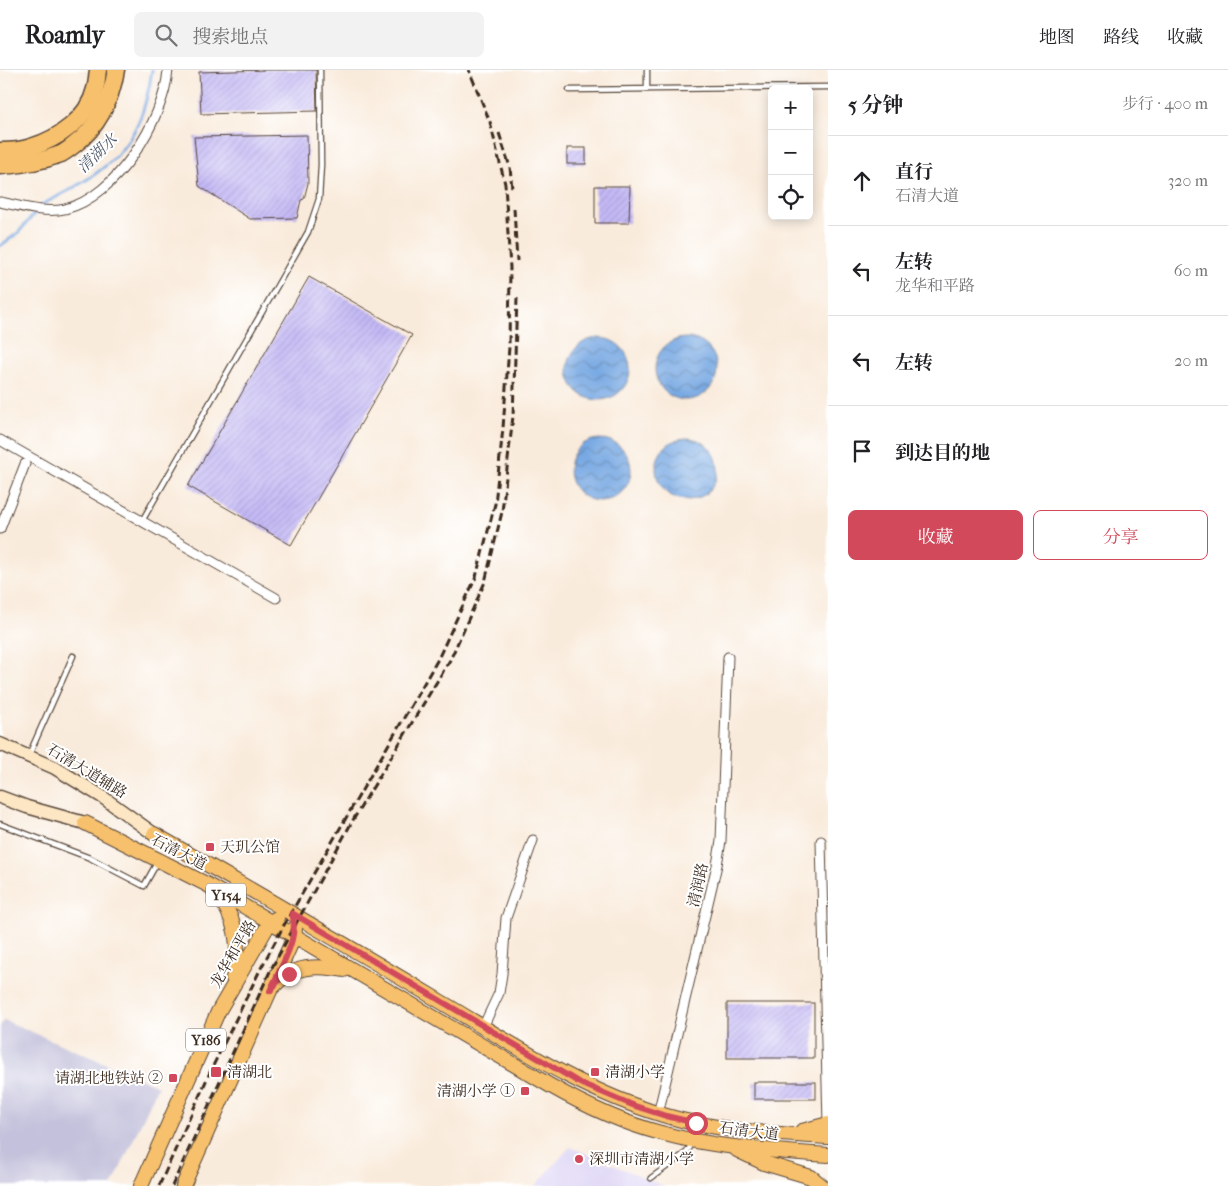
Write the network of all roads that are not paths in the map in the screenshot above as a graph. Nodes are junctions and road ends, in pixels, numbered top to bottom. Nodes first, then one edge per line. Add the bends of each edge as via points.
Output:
1 (98, 70) edge
2 (116, 70) edge
3 (168, 70) edge
4 (320, 70) edge
5 (647, 70) edge
6 (828, 87) edge
7 (648, 89) junction
8 (569, 90) dead end
9 (0, 151) edge
10 (0, 166) edge
11 (0, 202) edge
12 (0, 440) edge
13 (25, 464) dead end
14 (142, 522) junction
15 (0, 529) edge
16 (276, 598) dead end
17 (73, 656) dead end
18 (728, 657) dead end
19 (0, 744) edge
20 (28, 756) junction
21 (0, 797) edge
22 (85, 823) joint
23 (0, 824) edge
24 (154, 834) joint
25 (533, 840) dead end
26 (822, 841) dead end
27 (159, 860) junction
28 (206, 884) junction
29 (292, 913) junction
30 (270, 922) junction
31 (294, 936) junction
32 (361, 976) junction
33 (230, 991) junction
34 (270, 991) junction
35 (483, 1027) junction
36 (658, 1114) junction
37 (828, 1124) edge
38 (778, 1134) junction
39 (828, 1137) edge
40 (693, 1140) junction
41 (727, 1146) junction
42 (828, 1155) edge
43 (651, 1178) dead end
44 (141, 1186) edge
45 (183, 1186) edge
46 (822, 1186) edge

1 - 9 highway via 95,91 84,113 68,129 29,148
2 - 10 highway via 113,91 99,118 81,140 62,154
3 - 11 street via 156,116 135,152 106,184 81,202 66,208 50,210
4 - 14 lane via 320,190 308,232
5 - 7 lane
6 - 7 lane
7 - 8 lane
12 - 14 street
13 - 15 street
14 - 16 street
17 - 20 lane
18 - 36 street, 清润路 via 721,841
19 - 20 main road, 石清大道辅路 / Y154
20 - 24 main road, 石清大道辅路 / Y154 via 101,796
21 - 22 main road, Y154
22 - 27 main road, 石清大道 / Y154
23 - 27 lane via 90,858 144,886
24 - 29 main road, 石清大道 / Y154
25 - 35 street via 506,918 499,993
26 - 37 street
27 - 28 main road, 石清大道 / Y154
28 - 30 main road, 石清大道 / Y154
28 - 33 main road via 219,897 236,932 238,950
29 - 30 main road, 龙华和平路
29 - 31 main road, Y186
29 - 35 main road, 石清大道 / Y154
30 - 31 main road, 石清大道 / Y154
30 - 33 main road, 龙华和平路 / Y186
31 - 32 main road, 石清大道 / Y154
31 - 34 main road, Y186
32 - 34 main road via 330,967 300,969 279,980
32 - 40 main road, 石清大道 / Y154 via 574,1099 633,1124
33 - 44 main road, 龙华和平路 / Y186
34 - 45 main road, Y186
35 - 36 main road, 石清大道 / Y154 via 580,1083
36 - 38 main road, 石清大道 / Y154 via 721,1128
37 - 38 main road
38 - 39 main road, 石清大道 / Y154
40 - 41 main road, 石清大道 / Y154
40 - 43 lane via 687,1152
41 - 42 main road, 石清大道 / Y154
41 - 46 main road via 755,1160 811,1176

